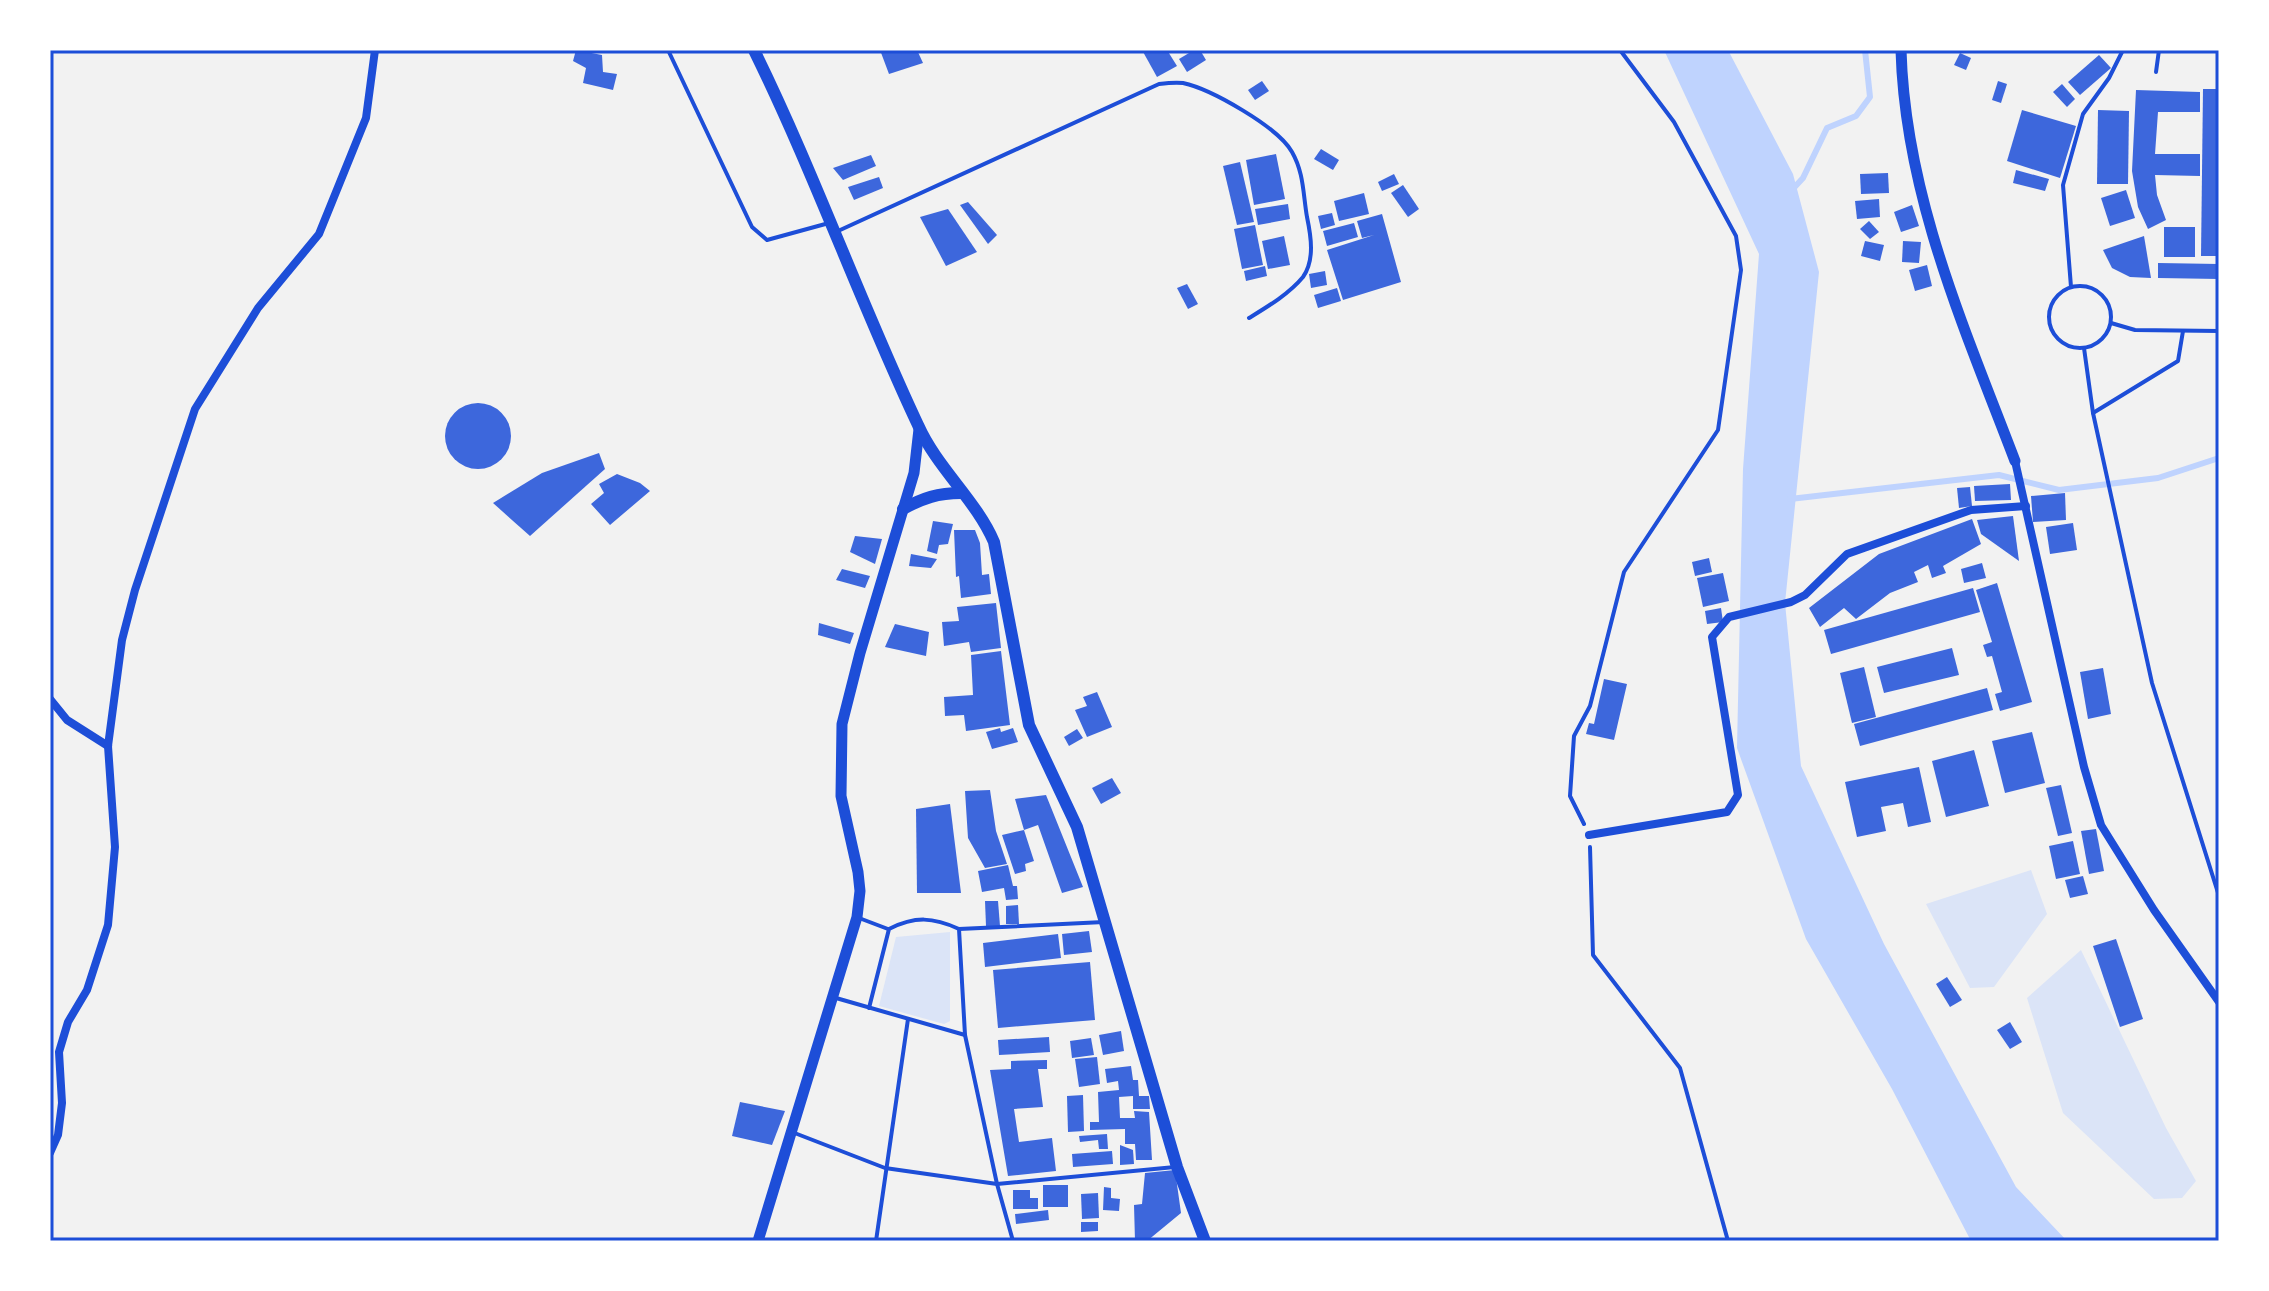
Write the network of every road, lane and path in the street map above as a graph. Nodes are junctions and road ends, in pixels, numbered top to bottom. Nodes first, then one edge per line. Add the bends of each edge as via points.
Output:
1 (375, 50) edge
2 (668, 50) edge
3 (754, 50) edge
4 (1620, 50) edge
5 (1901, 50) edge
6 (2123, 50) edge
7 (2159, 50) edge
8 (2156, 72) dead end
9 (832, 228) junction
10 (2071, 287) junction
11 (1249, 318) dead end
12 (2111, 323) junction
13 (2183, 331) junction
14 (2219, 331) edge
15 (2084, 348) junction
16 (2093, 413) junction
17 (919, 429) junction
18 (2015, 461) joint
19 (961, 493) junction
20 (2026, 506) junction
21 (903, 509) junction
22 (50, 699) edge
23 (108, 746) junction
24 (1589, 835) junction
25 (2219, 896) edge
26 (857, 917) junction
27 (1106, 922) junction
28 (889, 929) junction
29 (959, 929) junction
30 (833, 997) junction
31 (2219, 1002) edge
32 (869, 1008) junction
33 (908, 1019) junction
34 (965, 1035) junction
35 (790, 1131) junction
36 (50, 1153) edge
37 (1177, 1167) junction
38 (885, 1168) junction
39 (997, 1184) junction
40 (758, 1241) edge
41 (876, 1241) edge
42 (1013, 1241) edge
43 (1205, 1241) edge
44 (1728, 1241) edge

1 - 23 street via 366,118 319,234 258,308 195,409 122,640
2 - 9 lane via 759,236 767,240
3 - 9 main road
4 - 24 path via 1674,122 1736,236 1741,270 1718,430 1624,572 1590,706 1574,736 1570,796
5 - 18 street via 1914,169 1943,271
6 - 10 lane via 2083,114 2063,185
7 - 8 lane
9 - 11 lane via 1159,84 1185,83 1247,112 1290,149 1303,178 1311,258 1303,276
9 - 17 main road
10 - 12 lane via 2082,285 2101,294 2108,302
10 - 15 lane via 2051,306 2051,327 2064,343
12 - 13 lane via 2135,330
12 - 15 lane via 2101,340
13 - 14 lane
13 - 16 lane via 2178,361
15 - 16 lane
16 - 25 lane via 2152,683
17 - 19 main road
17 - 21 street
18 - 20 street
19 - 21 main road via 941,493
19 - 27 main road via 985,520 994,542 1029,725 1077,827
20 - 24 street via 1971,510 1847,554 1805,595 1729,617 1712,637 1738,795 1727,812
20 - 31 street via 2101,825
21 - 26 street via 842,724 841,796 858,872
22 - 23 street via 67,720
23 - 36 street via 115,847 108,925 59,1052 62,1103
24 - 44 path via 1593,955 1680,1068
26 - 28 lane
26 - 30 street
27 - 29 lane
27 - 37 main road
28 - 29 lane via 907,920 940,920
28 - 32 lane
29 - 34 lane
30 - 32 lane
30 - 35 street
32 - 33 lane
33 - 34 lane
33 - 38 lane
34 - 39 lane
35 - 38 lane
35 - 40 street
37 - 39 lane
37 - 43 main road
38 - 39 lane
38 - 41 lane
39 - 42 lane

